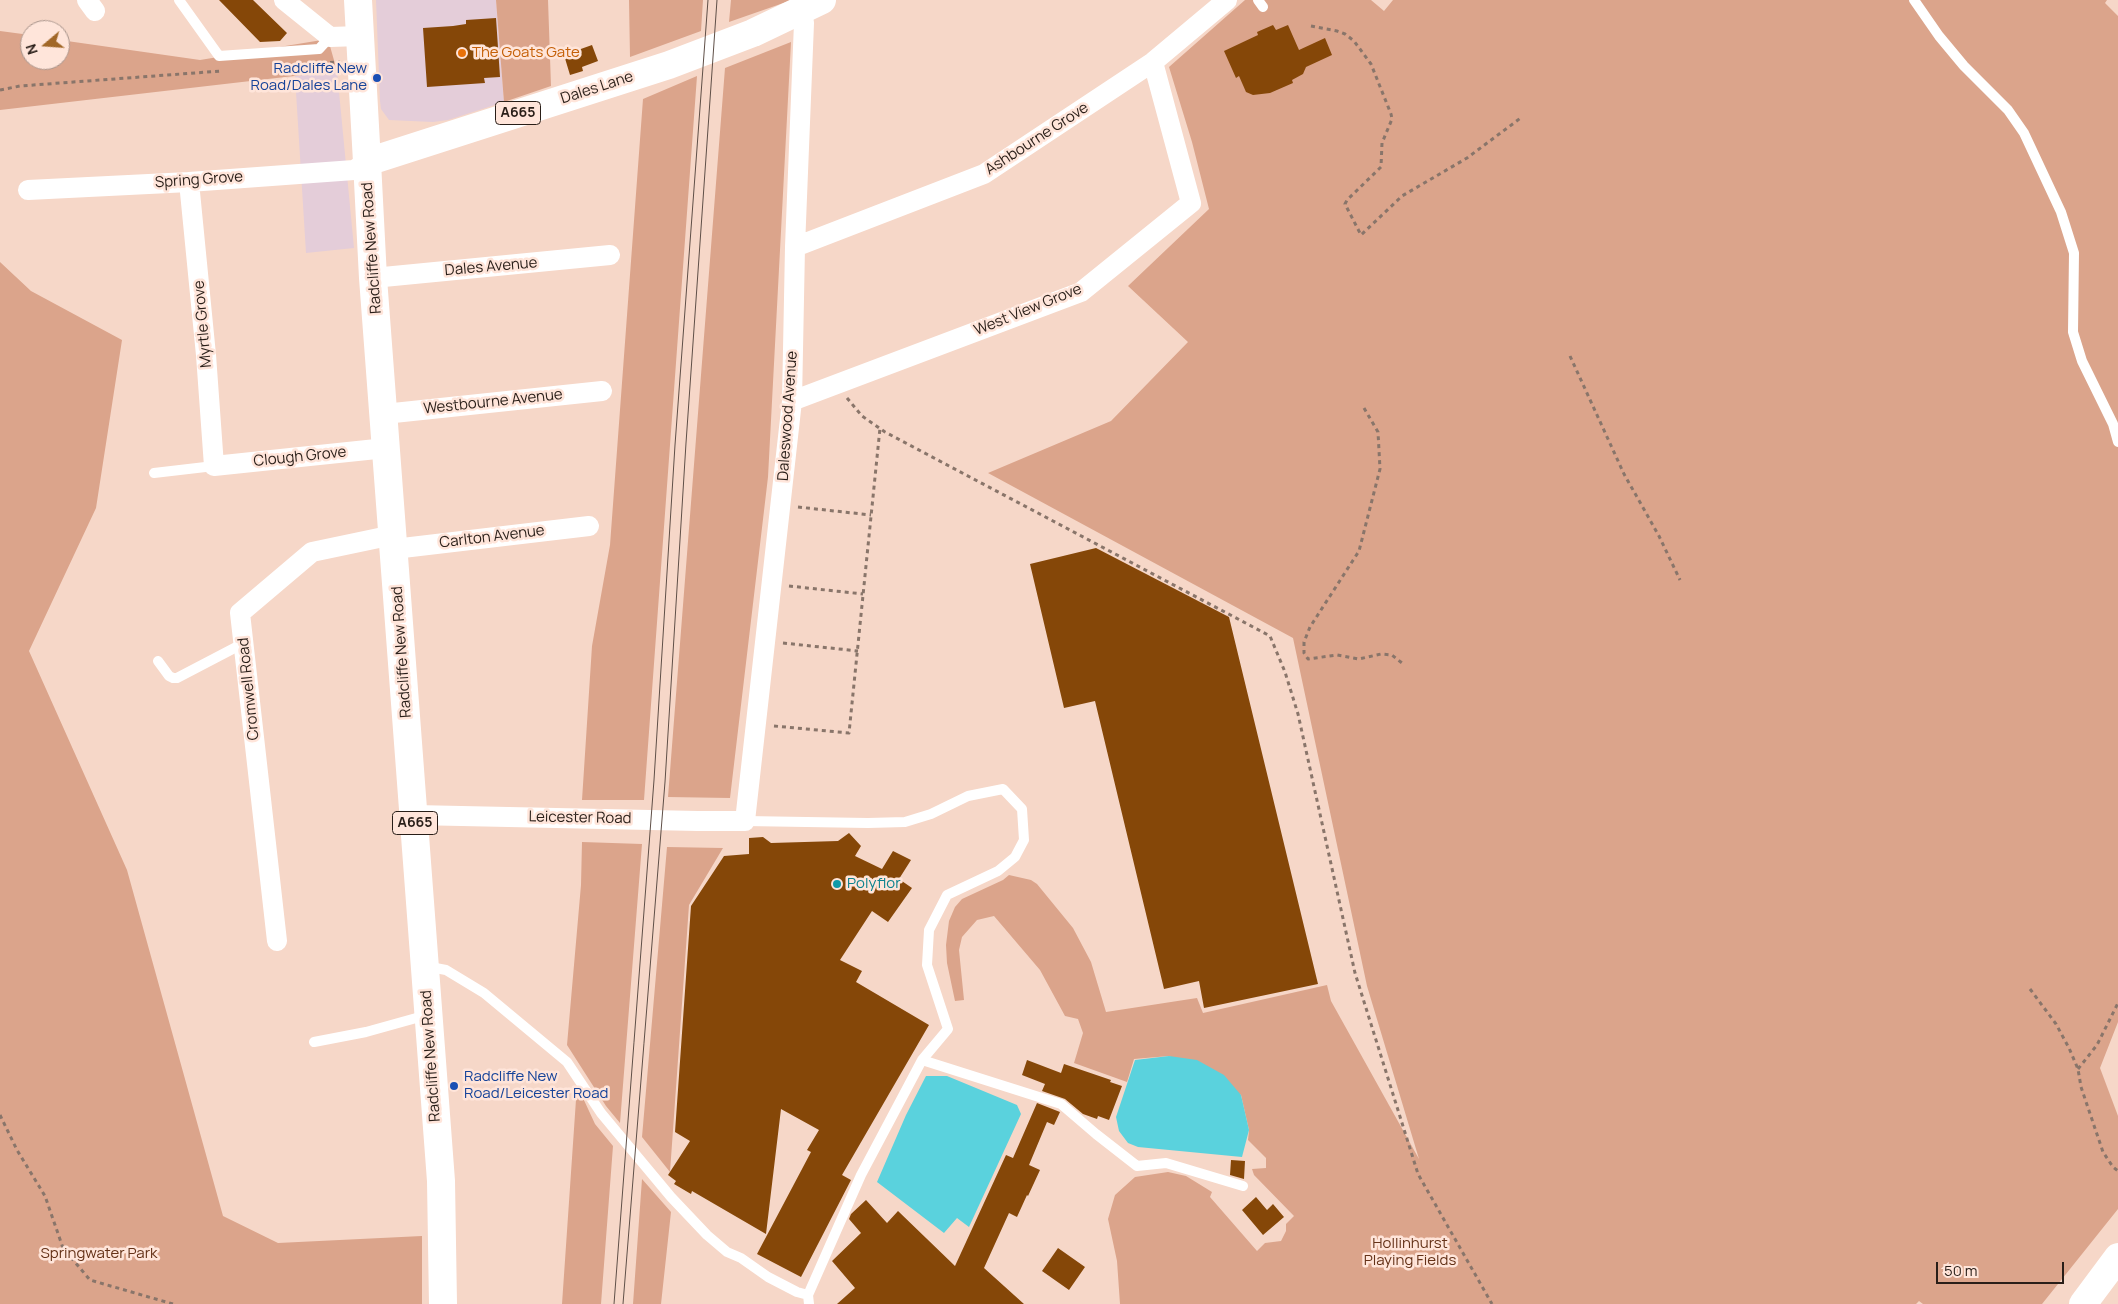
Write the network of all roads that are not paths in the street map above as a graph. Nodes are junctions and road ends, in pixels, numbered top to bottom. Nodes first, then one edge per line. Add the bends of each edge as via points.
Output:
1 (179, 0) edge
2 (358, 0) edge
3 (1227, 0) edge
4 (1914, 0) edge
5 (287, 4) edge
6 (811, 5) edge
7 (330, 37) junction
8 (360, 48) junction
9 (1153, 62) junction
10 (367, 162) junction
11 (189, 182) junction
12 (28, 190) dead end
13 (795, 247) junction
14 (610, 255) dead end
15 (373, 278) junction
16 (602, 390) dead end
17 (792, 401) junction
18 (384, 414) junction
19 (2118, 442) edge
20 (386, 448) junction
21 (214, 466) junction
22 (154, 473) dead end
23 (590, 526) dead end
24 (393, 542) junction
25 (244, 643) junction
26 (158, 661) dead end
27 (414, 815) junction
28 (745, 820) junction
29 (277, 941) dead end
30 (424, 966) junction
31 (428, 1014) junction
32 (314, 1042) dead end
33 (922, 1060) junction
34 (1243, 1186) dead end
35 (2118, 1256) edge
36 (809, 1300) edge
37 (443, 1304) edge
38 (2082, 1304) edge

1 - 7 lane via 219,56 319,49
2 - 8 main road, Radcliffe New Road
3 - 9 street, Ashbourne Grove
4 - 19 lane via 1939,36 2008,110 2024,133 2061,212 2074,253 2073,332 2082,361 2113,424
5 - 7 street
6 - 10 main road, Dales Lane / A665 via 753,33 669,65
6 - 13 street, Daleswood Avenue via 804,23
7 - 8 street
8 - 10 main road, Radcliffe New Road
9 - 13 street, Ashbourne Grove via 984,174
9 - 17 street, West View Grove via 1191,203 1080,292
10 - 11 street, Spring Grove via 354,170
10 - 15 main road, Radcliffe New Road / A665
11 - 12 street, Spring Grove
11 - 21 street, Myrtle Grove
13 - 17 street, Daleswood Avenue
14 - 15 street, Dales Avenue
15 - 18 main road, Radcliffe New Road / A665
16 - 18 street, Westbourne Avenue
17 - 28 street, Daleswood Avenue
18 - 20 main road, Radcliffe New Road / A665
20 - 21 street, Clough Grove
20 - 24 main road, Radcliffe New Road / A665
21 - 22 lane
23 - 24 street, Carlton Avenue
24 - 25 street, Cromwell Road via 312,552 240,613
24 - 27 main road, Radcliffe New Road / A665
25 - 26 lane via 177,678 169,676
25 - 29 street, Cromwell Road
27 - 28 street, Leicester Road
27 - 30 main road, Radcliffe New Road / A665
28 - 33 lane via 905,822 931,814 968,796 1003,789 1022,809 1024,840 1015,857 998,871 947,895 929,930 927,965 948,1029
30 - 31 main road, Radcliffe New Road / A665
30 - 36 lane via 446,970 484,993 567,1062 601,1113 707,1235 727,1252
31 - 32 lane via 366,1032
31 - 37 main road, Radcliffe New Road / A665 via 441,1181
33 - 34 lane via 1061,1104 1138,1166 1166,1163
33 - 36 lane via 862,1175
35 - 38 main road

